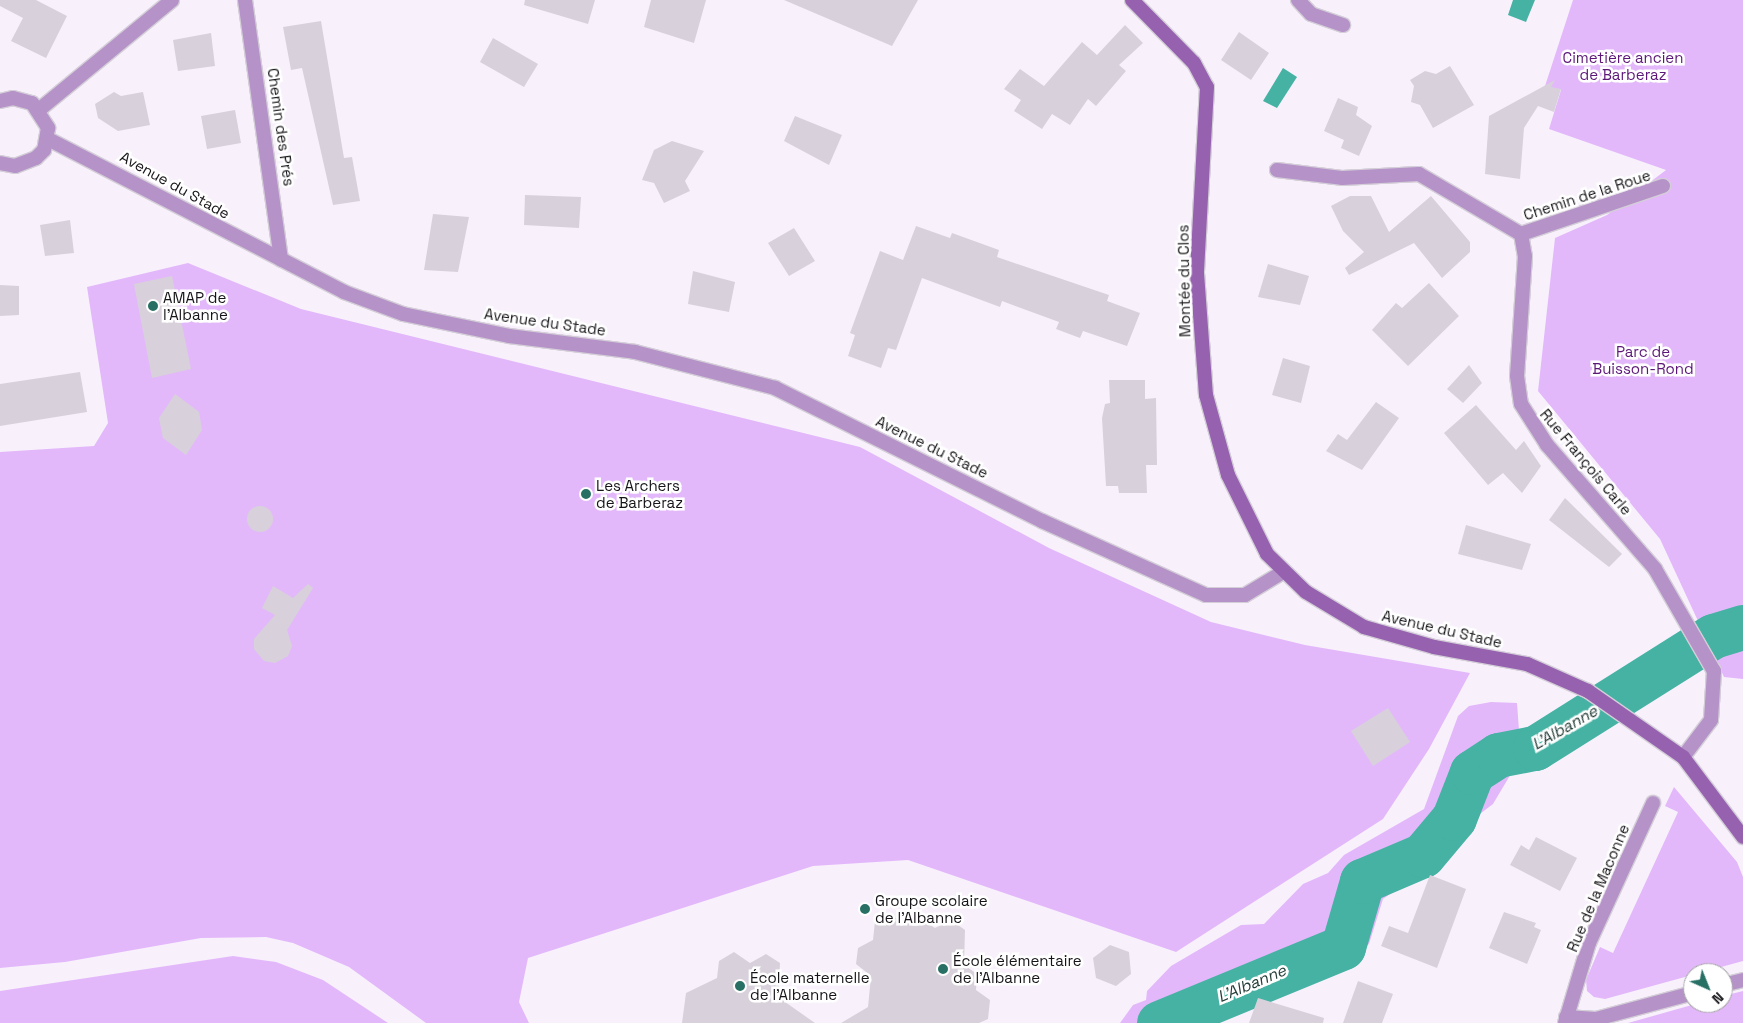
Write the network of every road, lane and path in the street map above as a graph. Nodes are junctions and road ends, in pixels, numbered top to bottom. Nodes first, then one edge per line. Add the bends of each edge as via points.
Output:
1 (172, 0) edge
2 (245, 0) edge
3 (1132, 0) edge
4 (1298, 0) edge
5 (1342, 25) dead end
6 (0, 101) edge
7 (40, 109) junction
8 (48, 139) junction
9 (0, 164) edge
10 (1277, 170) dead end
11 (1663, 186) dead end
12 (1521, 234) junction
13 (281, 260) junction
14 (1283, 572) junction
15 (1683, 757) junction
16 (1653, 802) dead end
17 (1743, 837) edge
18 (1683, 996) edge
19 (1566, 1020) edge

1 - 7 street
2 - 13 street, Chemin des Prés
3 - 14 main road, Montée du Clos via 1194,63 1207,87 1197,273 1206,395 1221,458 1242,509
4 - 5 street via 1311,14
6 - 7 street via 23,99
7 - 8 street
8 - 9 street via 44,150 26,164
8 - 13 street, Avenue du Stade
10 - 12 street via 1342,178 1420,174
11 - 12 street, Chemin de la Roue
12 - 15 street, Rue François Carle via 1525,256 1517,376 1521,404 1547,445 1655,569 1714,670 1711,720
13 - 14 street, Avenue du Stade via 403,314 509,336 635,352 775,388 1042,520 1206,595 1245,595
14 - 15 main road, Avenue du Stade via 1337,614 1364,627 1434,647 1527,664 1588,691 1641,724
15 - 17 main road, Avenue du Stade
16 - 19 street, Rue de la Maconne via 1589,943
18 - 19 street, Rue de la Maconne via 1596,1019

